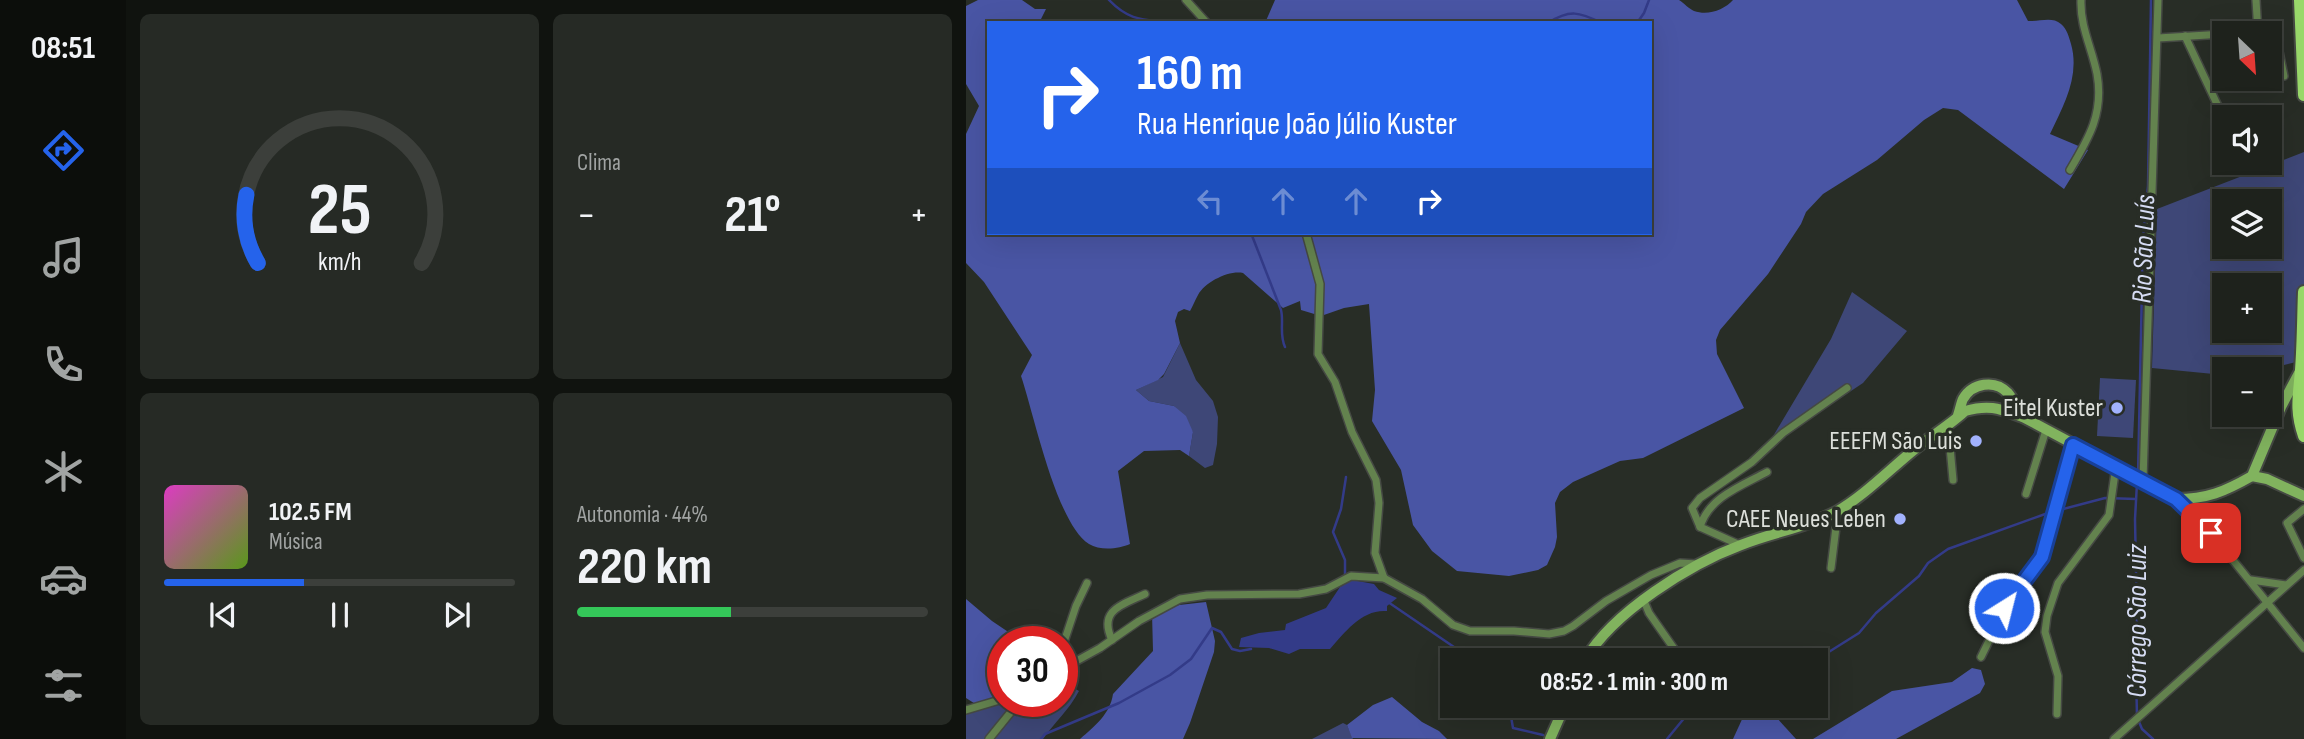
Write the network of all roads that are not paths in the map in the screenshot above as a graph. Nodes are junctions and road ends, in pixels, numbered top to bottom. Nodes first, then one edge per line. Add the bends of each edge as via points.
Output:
1 (1186, 0) edge
2 (2081, 0) edge
3 (2158, 0) edge
4 (2256, 0) edge
5 (2300, 0) edge
6 (1205, 21) edge
7 (2256, 21) edge
8 (2212, 35) edge
9 (2185, 36) junction
10 (2158, 38) junction
11 (2282, 66) edge
12 (2284, 76) dead end
13 (2304, 95) edge
14 (2217, 105) edge
15 (2070, 170) dead end
16 (1307, 235) edge
17 (2304, 292) edge
18 (2301, 370) junction
19 (1985, 384) junction
20 (1847, 388) dead end
21 (2004, 390) junction
22 (1984, 407) junction
23 (1999, 408) junction
24 (2023, 417) junction
25 (1953, 421) junction
26 (2046, 430) junction
27 (2304, 436) edge
28 (2073, 445) junction
29 (2121, 469) junction
30 (1767, 472) dead end
31 (2252, 476) junction
32 (1953, 480) dead end
33 (2142, 480) junction
34 (2026, 494) dead end
35 (2304, 496) edge
36 (2176, 499) junction
37 (2304, 509) edge
38 (1838, 510) junction
39 (1700, 527) junction
40 (1740, 545) junction
41 (2304, 558) edge
42 (1698, 564) junction
43 (1831, 568) dead end
44 (2304, 570) edge
45 (1384, 578) junction
46 (2251, 580) junction
47 (1087, 583) dead end
48 (2287, 586) junction
49 (1145, 594) dead end
50 (1644, 601) junction
51 (2268, 602) junction
52 (1069, 626) edge
53 (1112, 640) junction
54 (1594, 648) edge
55 (1674, 648) edge
56 (2304, 648) edge
57 (1981, 657) dead end
58 (1078, 660) edge
59 (987, 704) edge
60 (966, 710) edge
61 (2057, 714) dead end
62 (1007, 717) edge
63 (1559, 718) edge
64 (989, 739) edge
65 (1550, 739) edge
66 (2114, 739) edge

1 - 6 street
2 - 15 street via 2098,98 2094,130
3 - 10 street
4 - 7 street
5 - 13 main road
8 - 9 street
9 - 10 street
9 - 14 street
10 - 33 street
11 - 12 street
16 - 45 street via 1320,284 1318,354 1335,382 1352,432 1376,480 1376,553
17 - 18 main road
18 - 27 main road via 2297,399
18 - 31 street
19 - 21 street
19 - 22 street
19 - 25 street via 1964,398
20 - 39 street via 1699,498 1692,513
21 - 23 street
21 - 24 street
22 - 23 street
22 - 25 street via 1965,411
23 - 24 street
24 - 26 street
25 - 32 street
25 - 38 street
26 - 28 street
26 - 34 street
28 - 29 street
28 - 57 street via 2042,557 2010,598
29 - 33 street
29 - 61 street via 2104,524 2058,583 2050,603 2045,632 2058,676
30 - 39 street via 1713,503 1703,514
31 - 35 street
31 - 36 street via 2206,498
33 - 36 street
36 - 46 street
37 - 41 street via 2287,523
38 - 40 street via 1800,528
38 - 43 street
39 - 40 street
40 - 42 street
42 - 45 street via 1680,563 1657,572 1573,626 1549,634 1462,629
42 - 50 street
44 - 48 street
45 - 53 street via 1351,576 1326,589 1282,596 1188,597
46 - 48 street
46 - 51 street
47 - 52 street
48 - 51 street
49 - 53 street via 1108,616 1106,628
50 - 54 street via 1608,630
50 - 55 street
51 - 56 street
51 - 66 street
53 - 58 street
59 - 60 street
62 - 64 street
63 - 65 street

